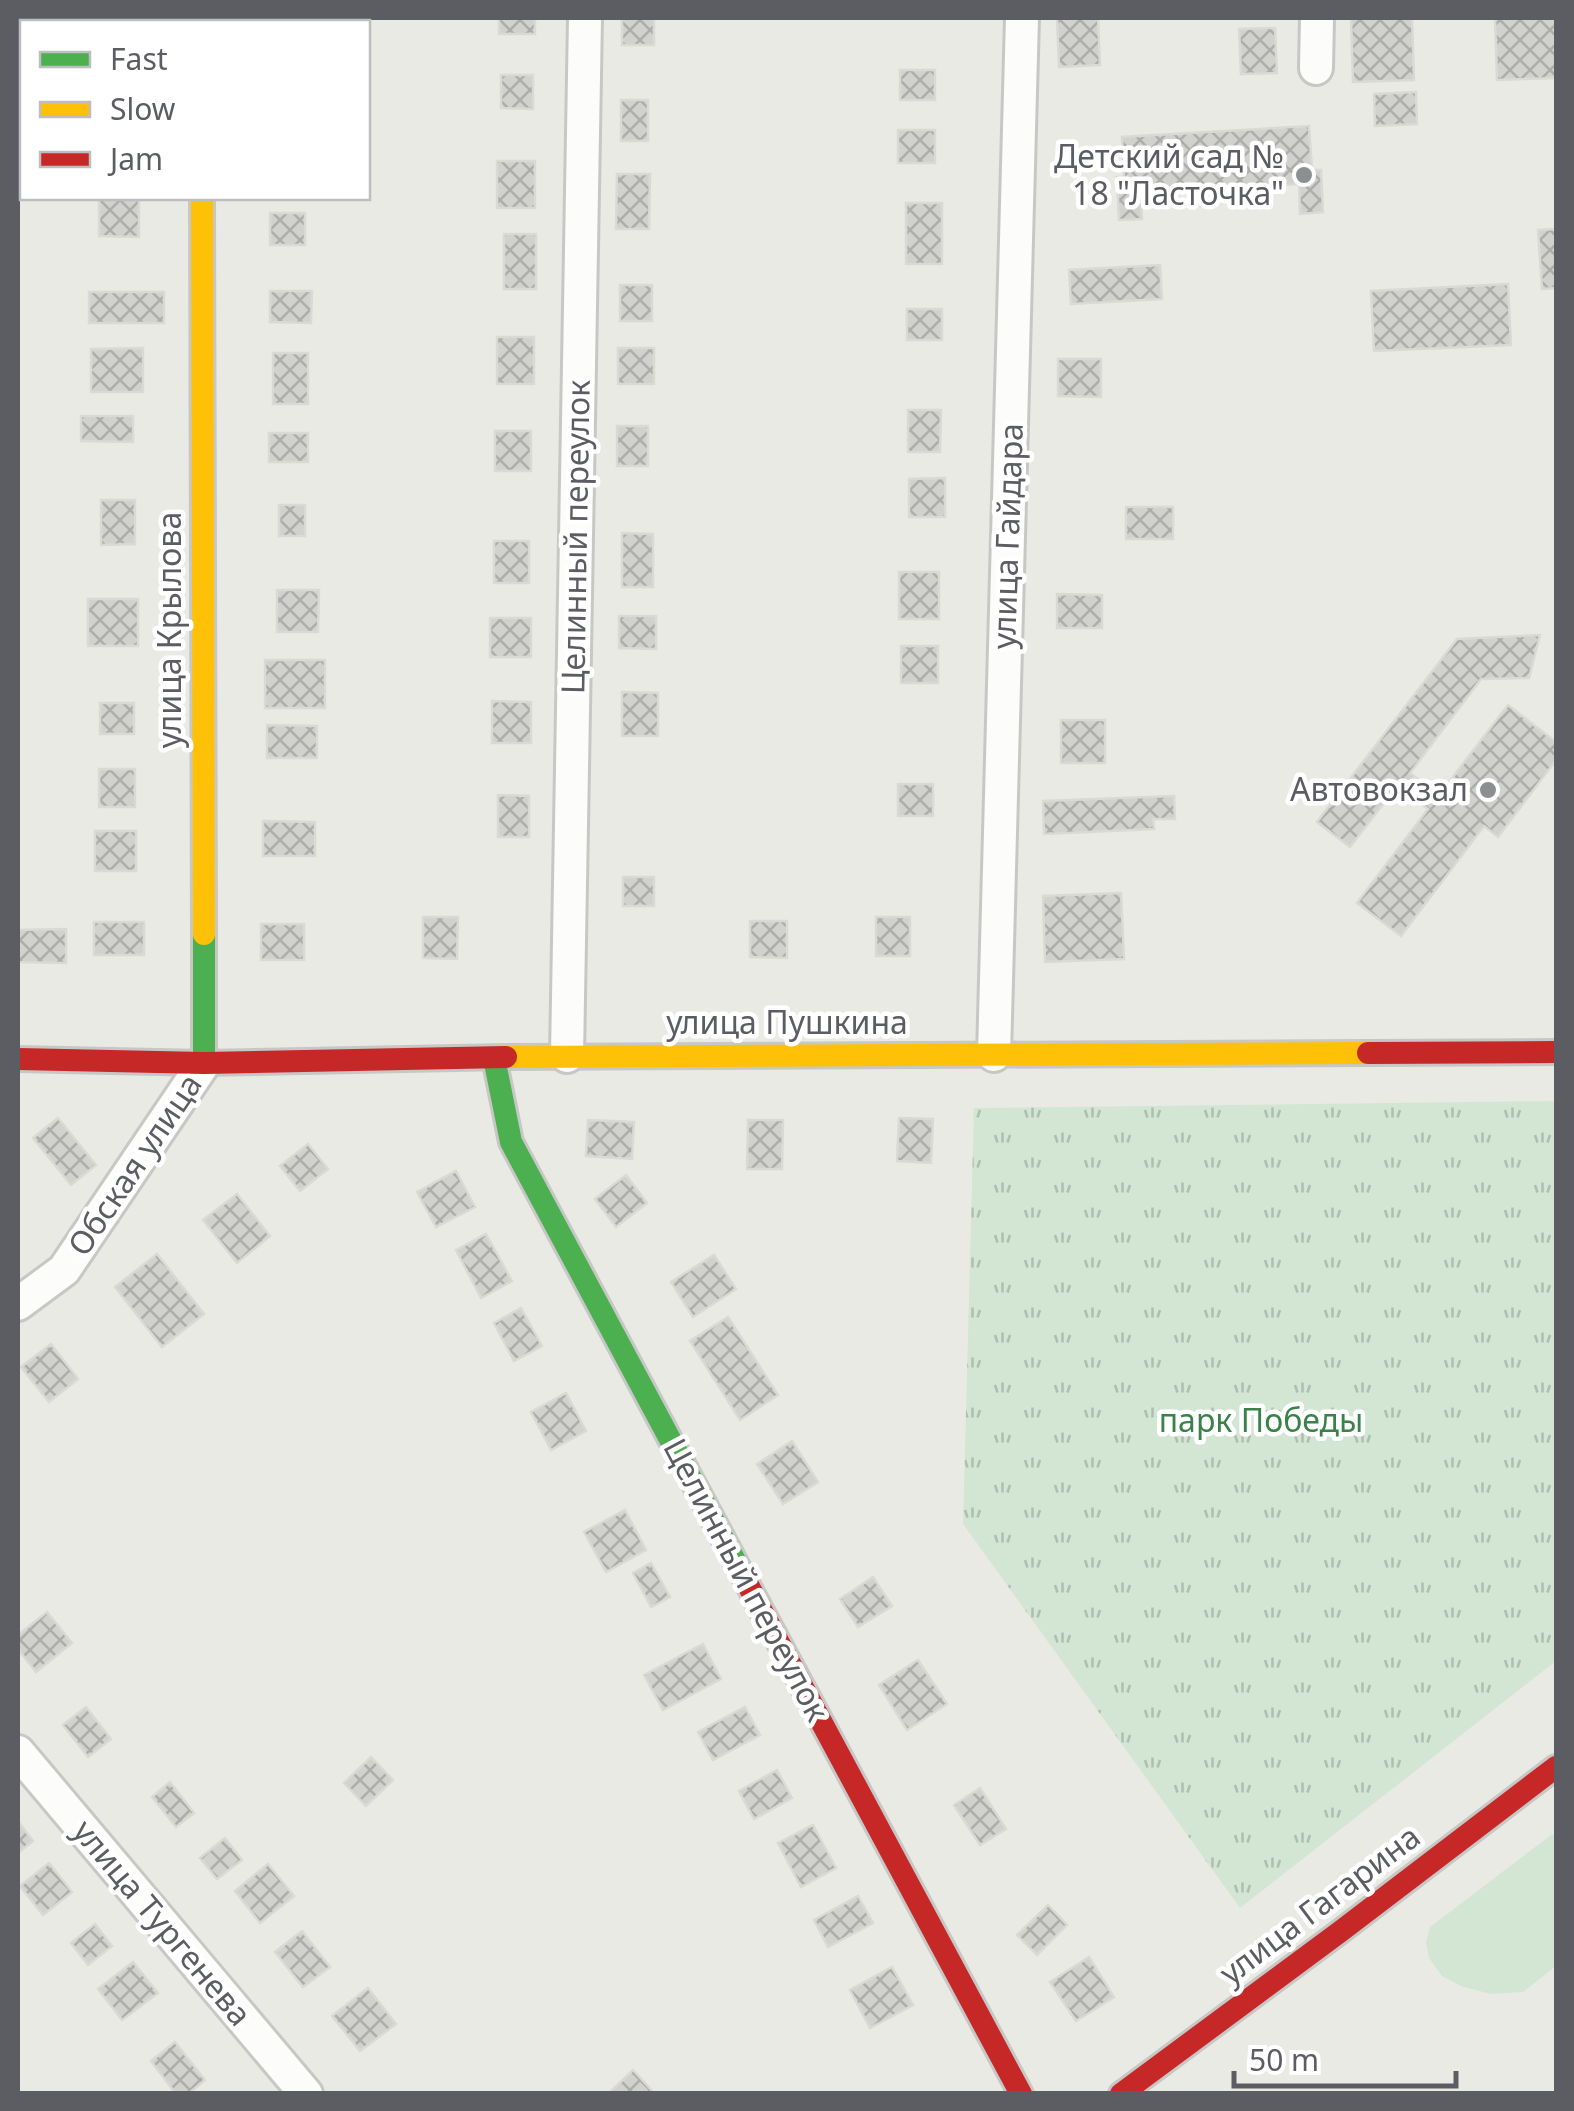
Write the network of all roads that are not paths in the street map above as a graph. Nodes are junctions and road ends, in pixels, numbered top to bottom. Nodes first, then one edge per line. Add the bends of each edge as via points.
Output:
1 (585, 18) edge
2 (1022, 18) edge
3 (1317, 18) edge
4 (1316, 68) dead end
5 (202, 200) edge
6 (1556, 1052) edge
7 (994, 1055) junction
8 (567, 1056) junction
9 (494, 1058) junction
10 (18, 1059) edge
11 (204, 1063) junction
12 (18, 1304) edge
13 (18, 1752) edge
14 (1556, 1767) edge
15 (306, 2094) edge
16 (1021, 2094) edge
17 (1121, 2094) edge

1 - 8 street, Целинный переулок
2 - 7 street, улица Гайдара
3 - 4 street
5 - 11 street, улица Крылова
6 - 7 street, улица Пушкина
7 - 8 street, улица Пушкина
8 - 9 street, улица Пушкина
9 - 11 street, улица Пушкина
9 - 16 street, Целинный переулок via 511,1142
10 - 11 street, улица Пушкина
11 - 12 street, Обская улица via 64,1270
13 - 15 street, улица Тургенева
14 - 17 street, улица Гагарина

